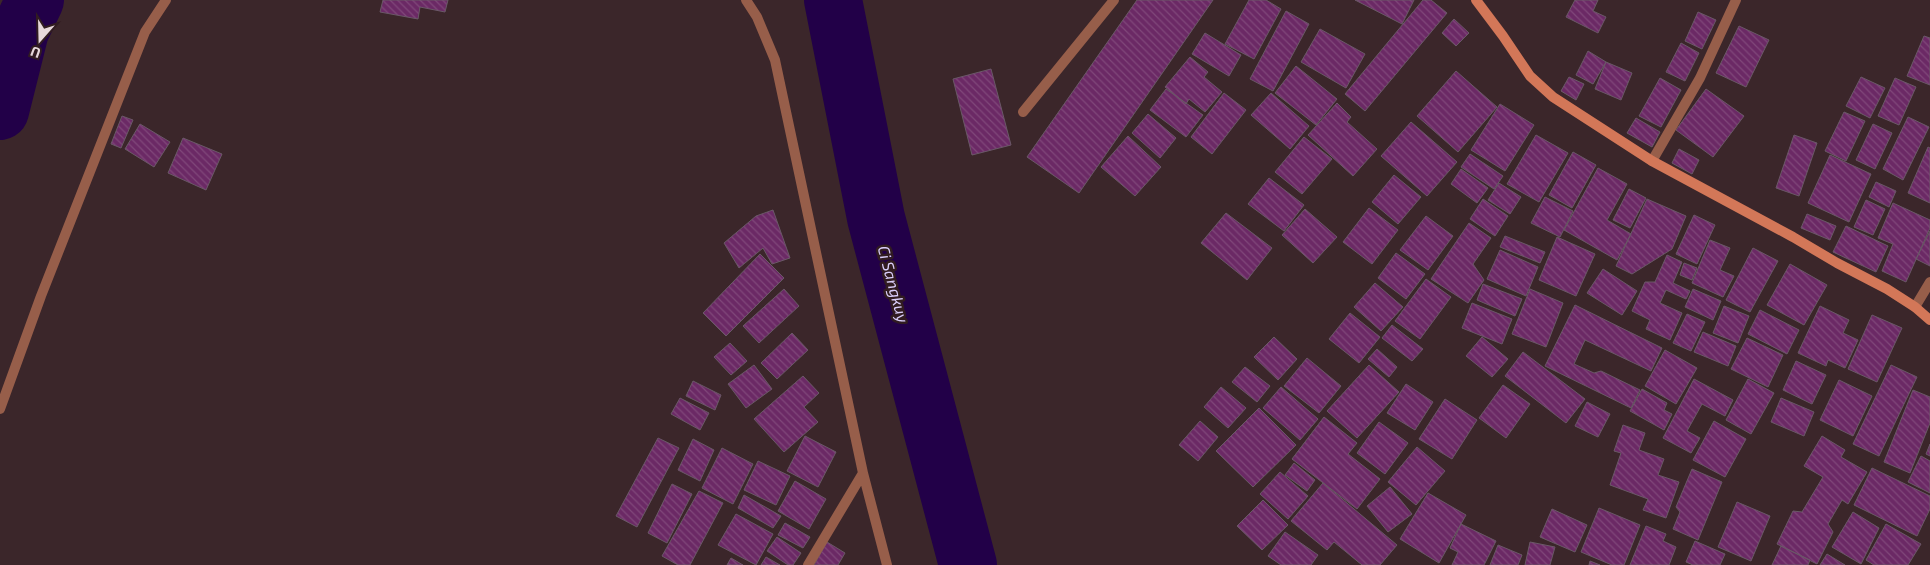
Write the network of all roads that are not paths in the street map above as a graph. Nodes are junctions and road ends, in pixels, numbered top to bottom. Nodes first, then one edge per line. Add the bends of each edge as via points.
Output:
1 (166, 0) edge
2 (746, 0) edge
3 (1114, 0) edge
4 (1476, 0) edge
5 (1736, 0) edge
6 (1022, 112) dead end
7 (1652, 161) junction
8 (1930, 282) edge
9 (1915, 307) junction
10 (1930, 320) edge
11 (0, 409) edge
12 (863, 473) junction
13 (808, 565) edge
14 (888, 565) edge

1 - 11 street via 145,32
2 - 12 street via 776,60
3 - 6 street
4 - 7 street via 1530,76 1553,97
5 - 7 street via 1700,78
7 - 9 street
8 - 9 street
9 - 10 street
12 - 13 street
12 - 14 street

